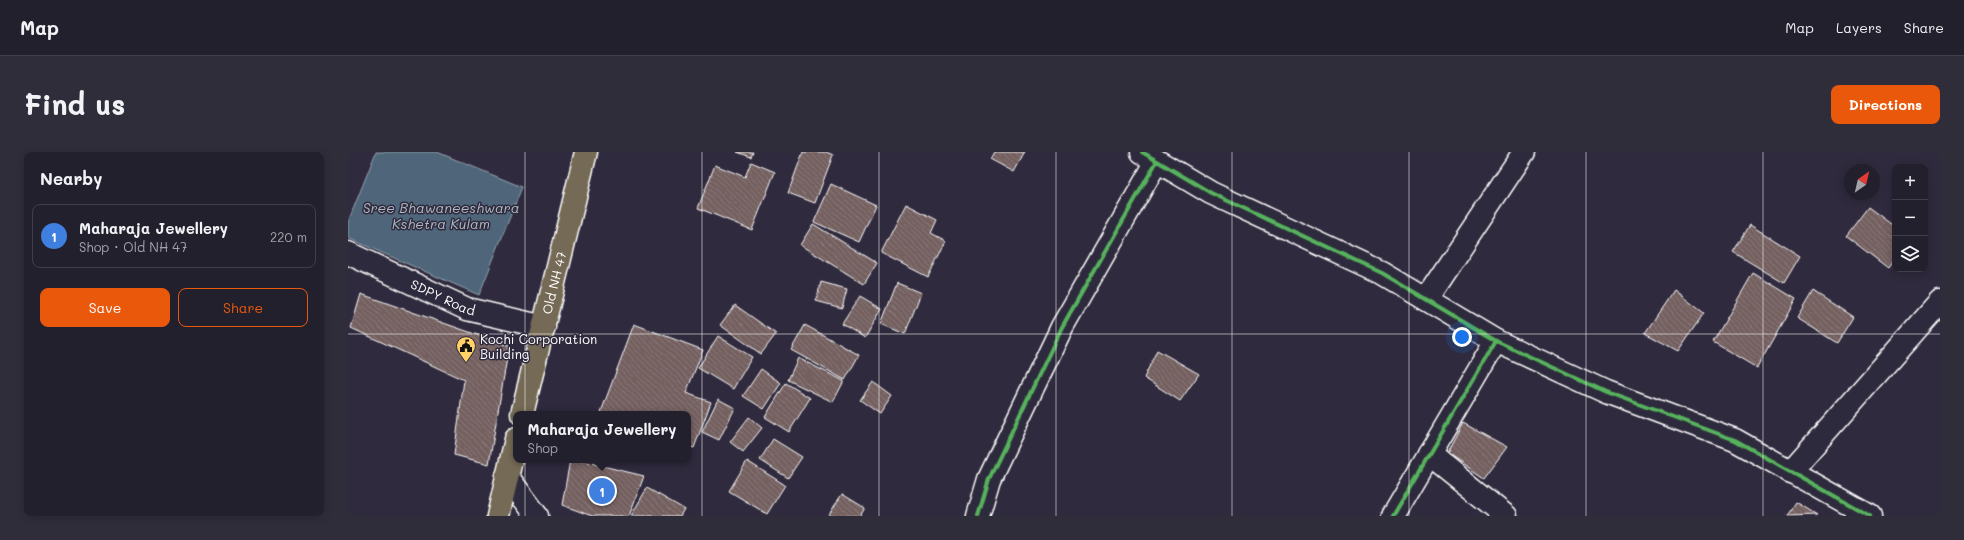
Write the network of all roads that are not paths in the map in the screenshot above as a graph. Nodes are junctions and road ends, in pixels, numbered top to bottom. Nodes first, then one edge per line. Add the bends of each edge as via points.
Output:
1 (586, 152) edge
2 (1524, 152) edge
3 (1149, 156) edge
4 (348, 253) edge
5 (1426, 299) junction
6 (1940, 302) edge
7 (544, 327) junction
8 (1496, 341) junction
9 (523, 411) edge
10 (513, 451) edge
11 (1429, 454) junction
12 (1790, 472) junction
13 (507, 476) junction
14 (498, 516) edge
15 (537, 516) edge
16 (978, 516) edge
17 (1393, 516) edge
18 (1506, 516) edge
19 (1870, 516) edge

1 - 7 main road, Old NH 47
2 - 5 street
3 - 5 street via 1211,193 1382,273
3 - 16 street via 1062,327 989,479
4 - 7 street, SDPY Road via 467,309
5 - 8 street
6 - 12 street
7 - 9 main road, Old NH 47
8 - 11 street
8 - 12 street via 1606,392 1735,440
10 - 13 main road
11 - 17 street
11 - 18 street
12 - 19 street
13 - 14 main road
13 - 15 street

